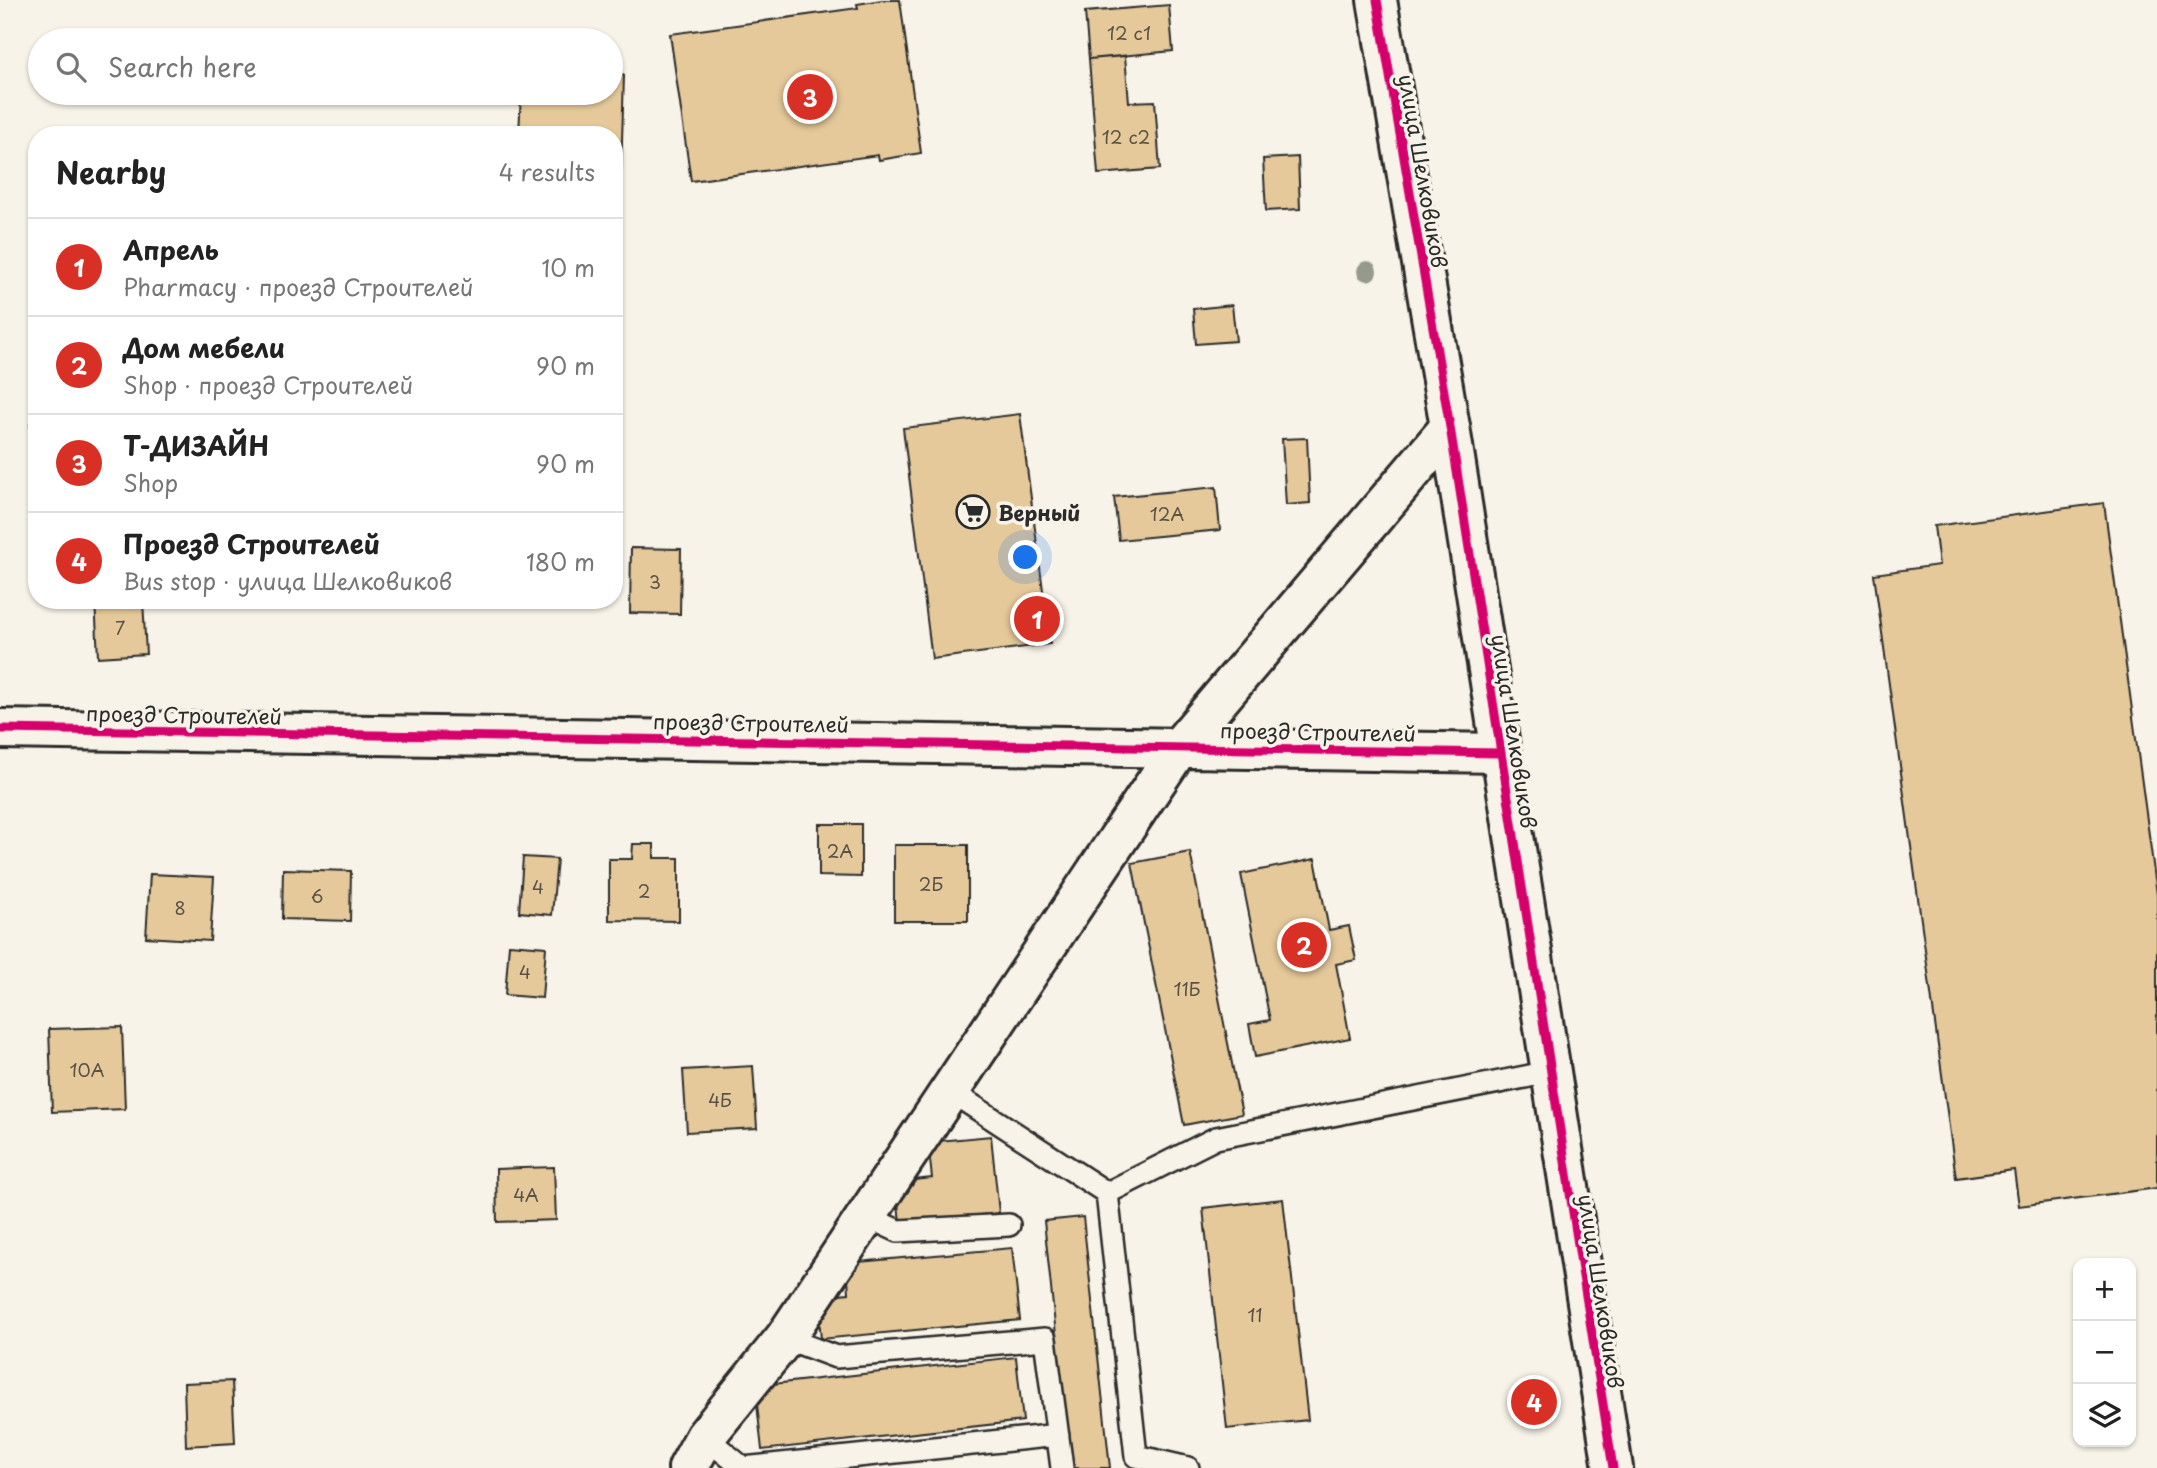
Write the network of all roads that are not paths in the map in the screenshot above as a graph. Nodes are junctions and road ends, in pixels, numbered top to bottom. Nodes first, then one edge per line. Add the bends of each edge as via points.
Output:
1 (1377, 0) edge
2 (1450, 427) junction
3 (0, 729) edge
4 (1180, 746) junction
5 (1501, 753) junction
6 (1550, 1072) junction
7 (950, 1091) junction
8 (1107, 1193) junction
9 (866, 1216) junction
10 (1009, 1226) dead end
11 (785, 1338) junction
12 (1058, 1435) junction
13 (697, 1453) edge
14 (1062, 1468) edge
15 (1188, 1468) edge
16 (1613, 1468) edge

1 - 2 street, улица Шелковиков
2 - 4 street
2 - 5 street, улица Шелковиков
3 - 4 street, проезд Строителей
4 - 5 street, проезд Строителей
4 - 7 street
5 - 6 street, улица Шелковиков
6 - 8 lane via 1216,1138
6 - 16 street, улица Шелковиков
7 - 8 lane
7 - 9 street
8 - 15 lane via 1136,1456
9 - 10 lane via 898,1231
9 - 11 street
11 - 12 lane via 836,1357 1045,1339
11 - 13 street
12 - 13 lane via 743,1468
12 - 14 lane

